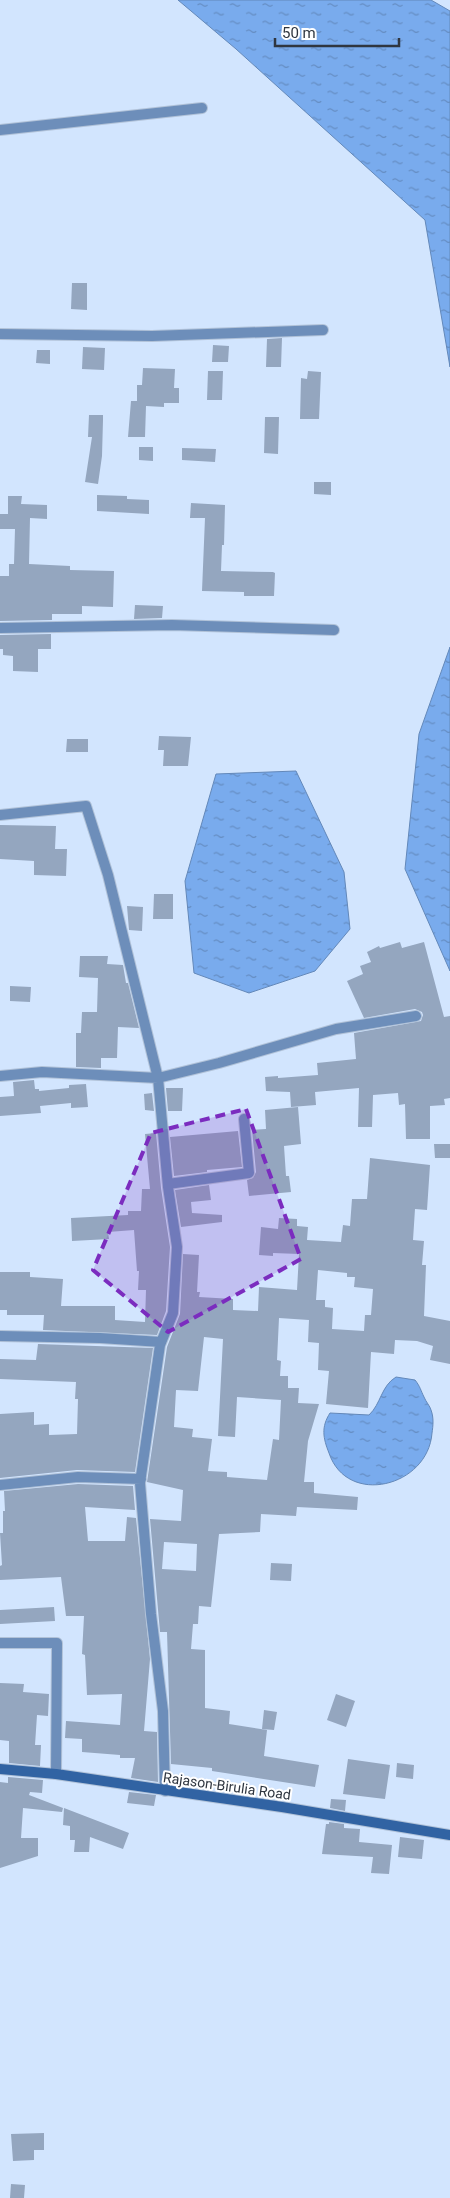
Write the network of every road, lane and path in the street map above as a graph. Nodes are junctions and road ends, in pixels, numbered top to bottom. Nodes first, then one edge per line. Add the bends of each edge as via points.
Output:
1 (202, 108) dead end
2 (0, 130) edge
3 (323, 330) dead end
4 (0, 334) edge
5 (0, 628) edge
6 (334, 630) dead end
7 (0, 816) edge
8 (416, 1016) dead end
9 (0, 1076) edge
10 (158, 1078) junction
11 (244, 1119) dead end
12 (168, 1184) junction
13 (0, 1336) edge
14 (161, 1342) junction
15 (141, 1479) junction
16 (0, 1486) edge
17 (0, 1643) edge
18 (0, 1769) edge
19 (56, 1774) junction
20 (164, 1790) junction
21 (450, 1836) edge

1 - 2 street
3 - 4 street via 152,336
5 - 6 street via 172,625
7 - 10 street via 86,806 108,875
8 - 10 street via 336,1029 219,1064
9 - 10 street via 42,1072
10 - 12 street
11 - 12 street via 249,1173
12 - 14 street via 177,1247 173,1313
13 - 14 street
14 - 15 street
15 - 16 street via 78,1477
15 - 20 street via 151,1614 163,1711
17 - 19 street via 56,1643
18 - 19 street, Rajason-Birulia Road
19 - 20 street, Rajason-Birulia Road
20 - 21 street, Rajason-Birulia Road

